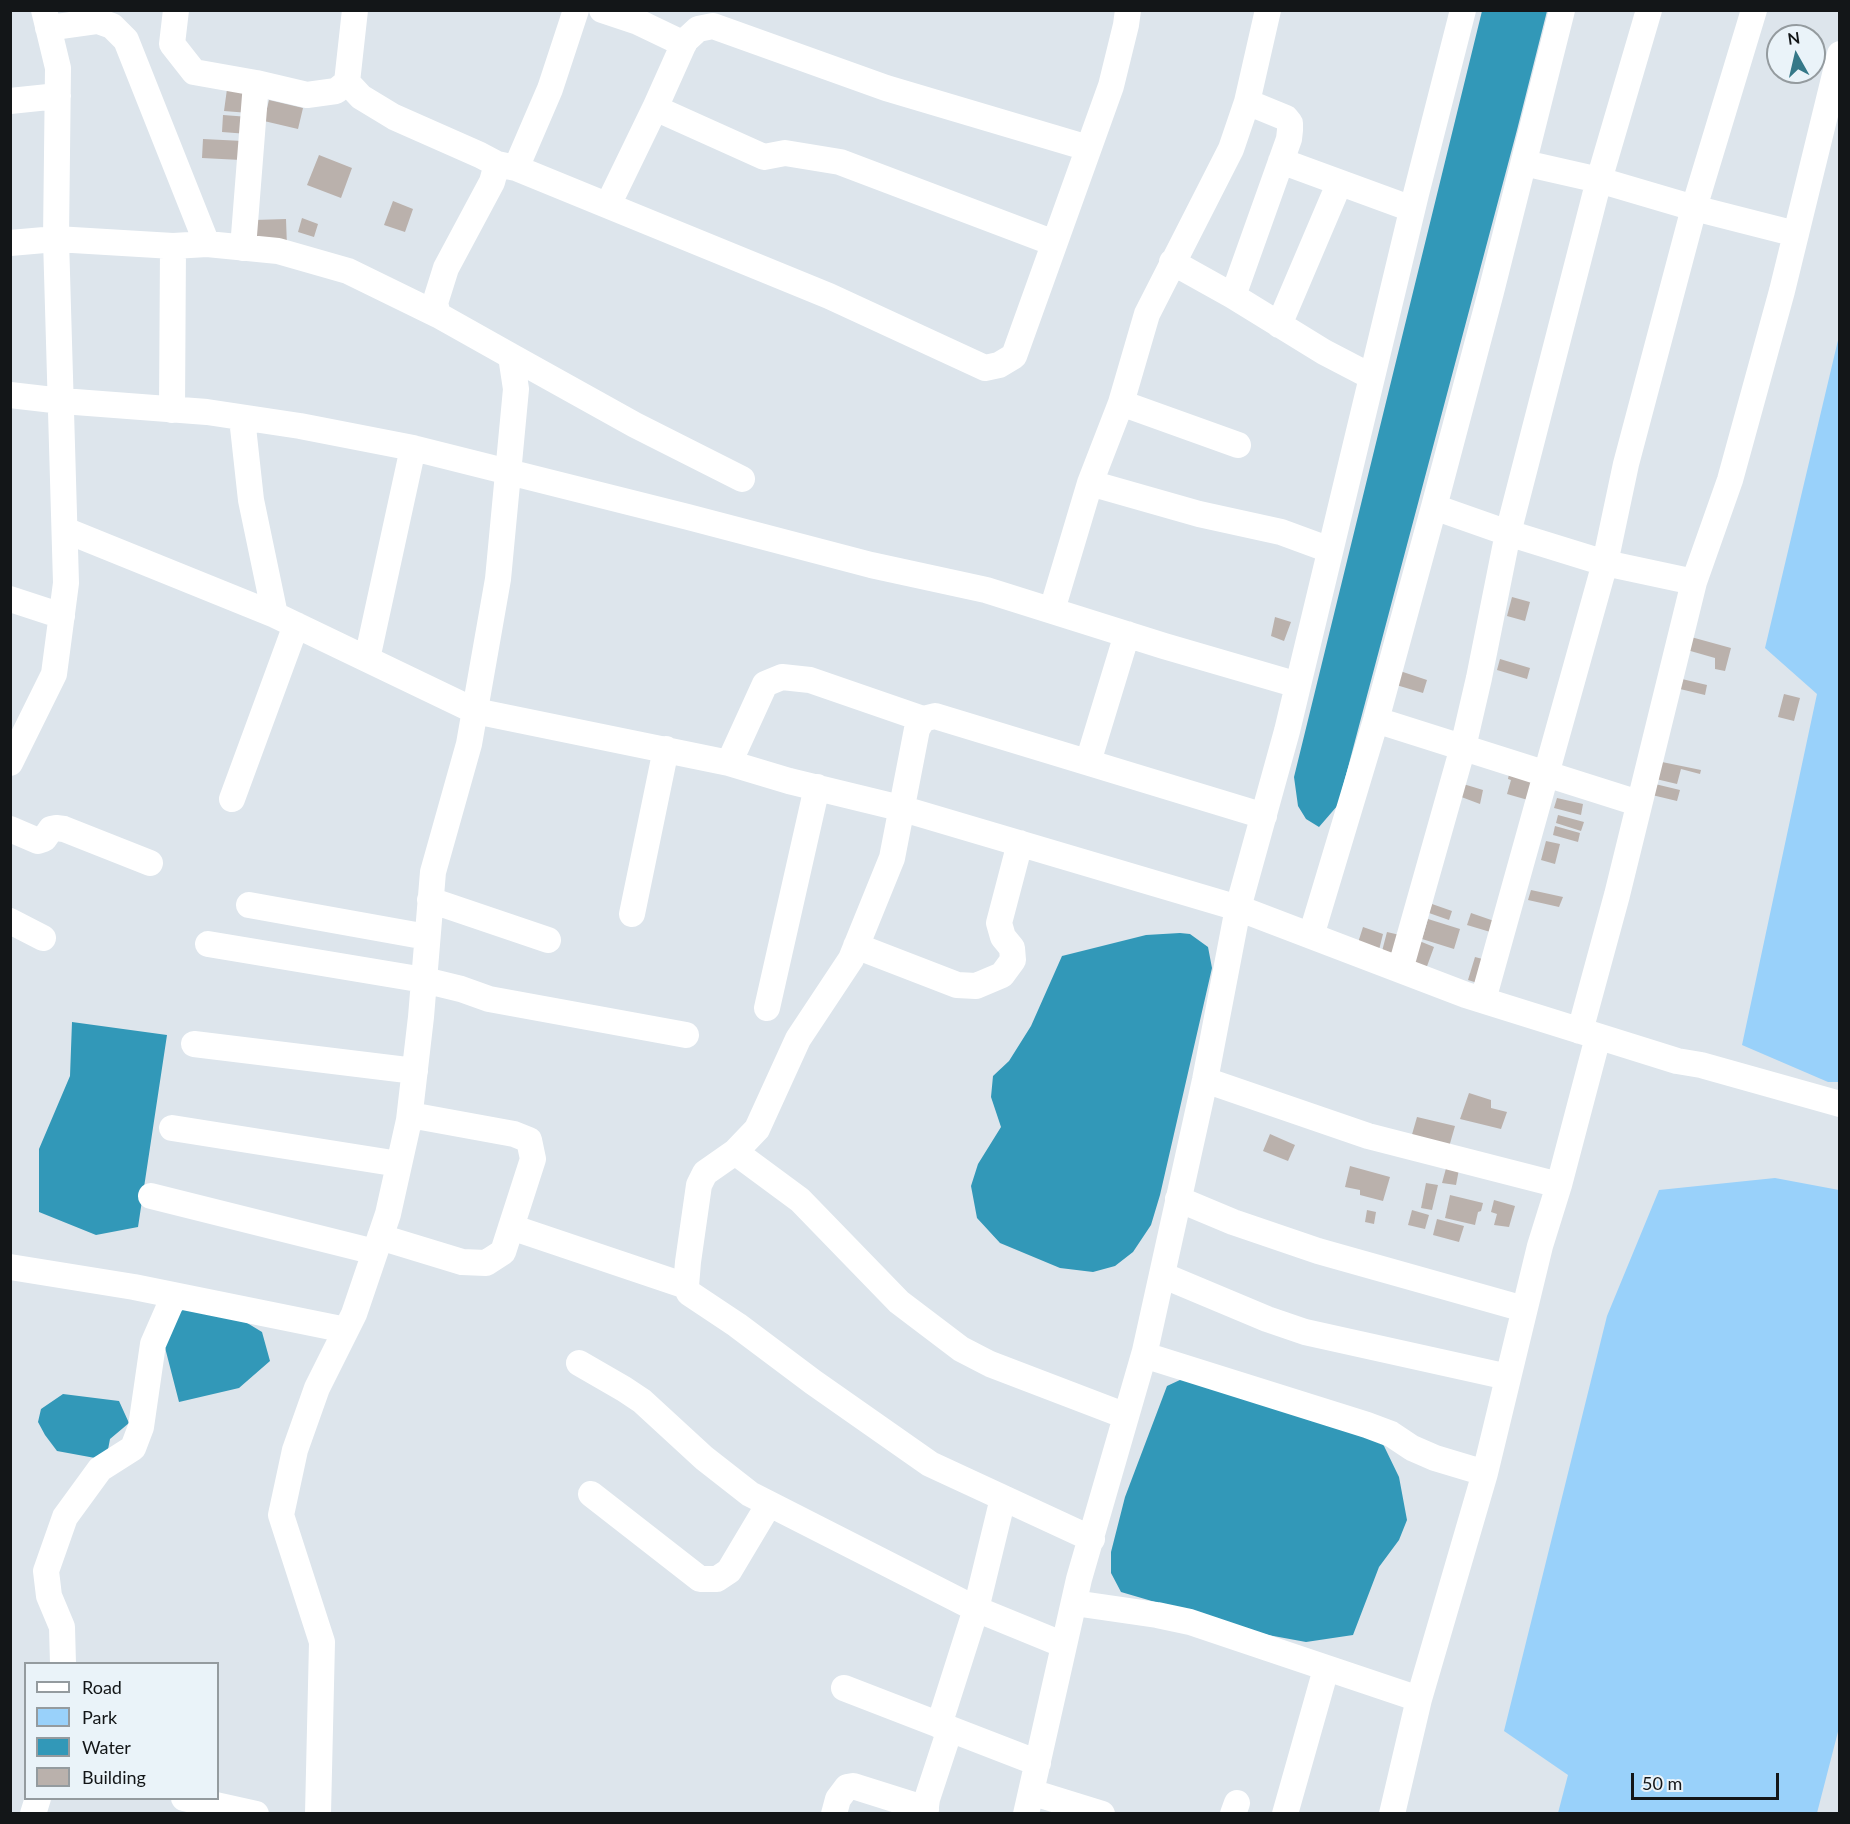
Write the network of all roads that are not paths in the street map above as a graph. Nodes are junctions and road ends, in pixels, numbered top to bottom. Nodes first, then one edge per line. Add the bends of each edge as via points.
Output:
1 (176, 10) edge
2 (355, 10) edge
3 (576, 10) edge
4 (602, 10) edge
5 (1128, 10) edge
6 (1268, 10) edge
7 (1463, 10) edge
8 (1562, 10) edge
9 (1649, 10) edge
10 (1754, 10) edge
11 (715, 18) edge
12 (46, 19) edge
13 (684, 44) junction
14 (1839, 54) edge
15 (348, 82) junction
16 (256, 83) junction
17 (58, 96) junction
18 (10, 101) edge
19 (1246, 102) junction
20 (655, 108) junction
21 (1088, 148) junction
22 (1281, 161) junction
23 (1524, 163) junction
24 (506, 166) junction
25 (1599, 180) junction
26 (1339, 184) junction
27 (608, 205) junction
28 (1694, 208) junction
29 (1412, 209) junction
30 (1796, 234) junction
31 (56, 239) junction
32 (10, 243) edge
33 (1054, 243) junction
34 (207, 244) junction
35 (173, 246) junction
36 (243, 248) junction
37 (1172, 262) junction
38 (1233, 296) junction
39 (438, 315) junction
40 (1279, 325) junction
41 (511, 356) junction
42 (1372, 377) junction
43 (10, 395) edge
44 (62, 401) junction
45 (1121, 404) junction
46 (172, 410) junction
47 (242, 417) junction
48 (1238, 445) dead end
49 (413, 448) junction
50 (507, 472) junction
51 (742, 479) dead end
52 (1090, 483) junction
53 (1434, 507) junction
54 (64, 530) junction
55 (1509, 533) junction
56 (1330, 550) junction
57 (1605, 563) junction
58 (1694, 582) junction
59 (10, 599) edge
60 (1052, 610) junction
61 (62, 616) junction
62 (286, 620) junction
63 (1126, 634) junction
64 (367, 659) junction
65 (1298, 685) junction
66 (475, 711) junction
67 (923, 719) junction
68 (1376, 720) junction
69 (1462, 747) junction
70 (666, 749) junction
71 (12, 756) edge
72 (1089, 762) junction
73 (729, 763) junction
74 (1545, 775) junction
75 (817, 788) junction
76 (232, 799) dead end
77 (1638, 803) junction
78 (900, 808) junction
79 (1263, 816) junction
80 (10, 829) edge
81 (1020, 843) junction
82 (150, 863) dead end
83 (430, 900) junction
84 (249, 905) dead end
85 (1238, 908) junction
86 (632, 914) dead end
87 (10, 921) edge
88 (1311, 936) junction
89 (427, 937) junction
90 (43, 938) dead end
91 (548, 940) dead end
92 (208, 944) dead end
93 (856, 946) junction
94 (1400, 970) junction
95 (424, 980) junction
96 (1483, 1000) junction
97 (767, 1008) dead end
98 (1589, 1034) junction
99 (686, 1035) dead end
100 (194, 1044) dead end
101 (415, 1071) junction
102 (1205, 1080) junction
103 (1839, 1104) edge
104 (410, 1115) junction
105 (172, 1128) dead end
106 (735, 1152) junction
107 (399, 1164) junction
108 (1559, 1185) junction
109 (151, 1196) dead end
110 (1178, 1199) junction
111 (511, 1227) junction
112 (377, 1244) junction
113 (10, 1267) edge
114 (1162, 1275) junction
115 (686, 1287) junction
116 (174, 1296) junction
117 (1524, 1309) junction
118 (346, 1330) junction
119 (1144, 1355) junction
120 (579, 1363) dead end
121 (1508, 1377) junction
122 (1126, 1416) junction
123 (1485, 1473) junction
124 (591, 1494) dead end
125 (1003, 1498) junction
126 (769, 1504) junction
127 (1092, 1539) junction
128 (1074, 1602) junction
129 (976, 1609) junction
130 (1064, 1645) junction
131 (63, 1662) edge
132 (1326, 1669) junction
133 (844, 1688) dead end
134 (1419, 1699) junction
135 (944, 1727) junction
136 (1038, 1763) junction
137 (193, 1800) edge
138 (1028, 1803) edge
139 (925, 1811) edge
140 (256, 1814) edge
141 (318, 1814) edge
142 (834, 1814) edge
143 (1102, 1814) edge
144 (1285, 1814) edge
145 (1392, 1814) edge

1 - 16 street via 172,44 194,72
2 - 15 street
3 - 24 street via 550,89
4 - 13 street
5 - 21 street via 1111,86
6 - 19 street
7 - 29 street
8 - 23 street
9 - 25 street
10 - 28 street
11 - 13 street
11 - 21 street via 886,88
12 - 17 street via 58,68
12 - 34 street via 98,21 112,26 126,40
13 - 20 street
14 - 30 street
15 - 16 street via 336,91 308,95
15 - 24 street via 361,97 394,117
16 - 36 street
17 - 18 street
17 - 31 street
19 - 22 street via 1290,123
19 - 37 street via 1231,148
20 - 27 street
20 - 33 street via 764,156 785,153 840,162
21 - 33 street
22 - 26 street
22 - 38 street
23 - 25 street
23 - 53 street
24 - 27 street
24 - 39 street via 492,182 446,268 435,303
25 - 28 street
25 - 55 street
26 - 29 street
26 - 40 street
27 - 33 street via 829,296 985,368 1014,356
28 - 30 street
28 - 57 street via 1626,464
29 - 42 street
30 - 58 street via 1730,480
31 - 32 street
31 - 35 street
31 - 44 street
34 - 35 street
34 - 36 street
35 - 46 street
36 - 39 street via 278,251 348,271
37 - 38 street
37 - 45 street via 1148,314
38 - 40 street
39 - 41 street
40 - 42 street
41 - 50 street via 516,389
41 - 51 street via 634,425
42 - 56 street
43 - 44 street
44 - 46 street
44 - 54 street
45 - 48 street
45 - 52 street
46 - 47 street
47 - 49 street
47 - 62 street via 251,500
49 - 50 street
49 - 64 street
50 - 60 street via 871,565 986,590
50 - 66 street via 498,579
52 - 56 street via 1198,514 1281,532
52 - 60 street
53 - 55 street
53 - 68 street
54 - 61 street via 66,583
54 - 62 street
55 - 57 street
55 - 69 street
56 - 65 street
57 - 58 street
57 - 74 street
58 - 77 street
59 - 61 street
60 - 63 street
61 - 71 street via 54,675
62 - 64 street
62 - 76 street
63 - 65 street
63 - 72 street
64 - 66 street
65 - 79 street
66 - 70 street
66 - 83 street via 433,872
67 - 72 street via 935,716
67 - 73 street via 810,680 782,677 765,684
67 - 78 street via 917,729
68 - 69 street
68 - 88 street
69 - 74 street
69 - 94 street
70 - 73 street
70 - 86 street
72 - 79 street
73 - 75 street
74 - 77 street
74 - 96 street
75 - 78 street
75 - 97 street
77 - 98 street
78 - 81 street
78 - 93 street via 892,858
79 - 85 street
80 - 82 street via 38,841 51,829 63,829
81 - 85 street
81 - 93 street via 999,923 1013,960 1002,975 976,986 957,985
83 - 89 street
83 - 91 street
84 - 89 street
85 - 88 street
85 - 102 street
87 - 90 street
88 - 94 street
89 - 95 street
92 - 95 street
93 - 106 street via 798,1039 757,1129
94 - 96 street
95 - 99 street via 489,999
95 - 101 street
96 - 98 street
98 - 103 street
98 - 108 street
100 - 101 street
101 - 104 street
102 - 108 street via 1368,1136
102 - 110 street
104 - 107 street
104 - 111 street via 529,1140 533,1159
105 - 107 street
106 - 115 street via 705,1173 699,1185
106 - 122 street via 800,1200 899,1302 961,1349
107 - 112 street
108 - 117 street
109 - 112 street
110 - 114 street
110 - 117 street via 1318,1251
111 - 112 street via 503,1252 486,1263 462,1262
111 - 115 street
112 - 118 street
113 - 116 street
114 - 119 street
114 - 121 street via 1305,1332
115 - 125 street via 697,1300 930,1464
116 - 118 street
116 - 131 street via 153,1344 141,1427 133,1448 100,1469 64,1517 46,1571 49,1596 62,1627
117 - 121 street
118 - 141 street via 317,1388 295,1450 281,1515 322,1642
119 - 122 street
119 - 123 street via 1367,1425 1435,1458
120 - 126 street via 642,1401 704,1458
121 - 123 street
122 - 127 street
123 - 134 street
124 - 126 street via 700,1579 717,1579 729,1571
125 - 127 street
125 - 129 street
126 - 129 street
127 - 128 street
128 - 130 street
128 - 132 street via 1190,1622
129 - 130 street
129 - 135 street
130 - 136 street
132 - 134 street
132 - 144 street
133 - 135 street
134 - 145 street
135 - 136 street
135 - 139 street
136 - 138 street
137 - 140 street
138 - 143 street
139 - 142 street via 853,1786 847,1787 838,1799

